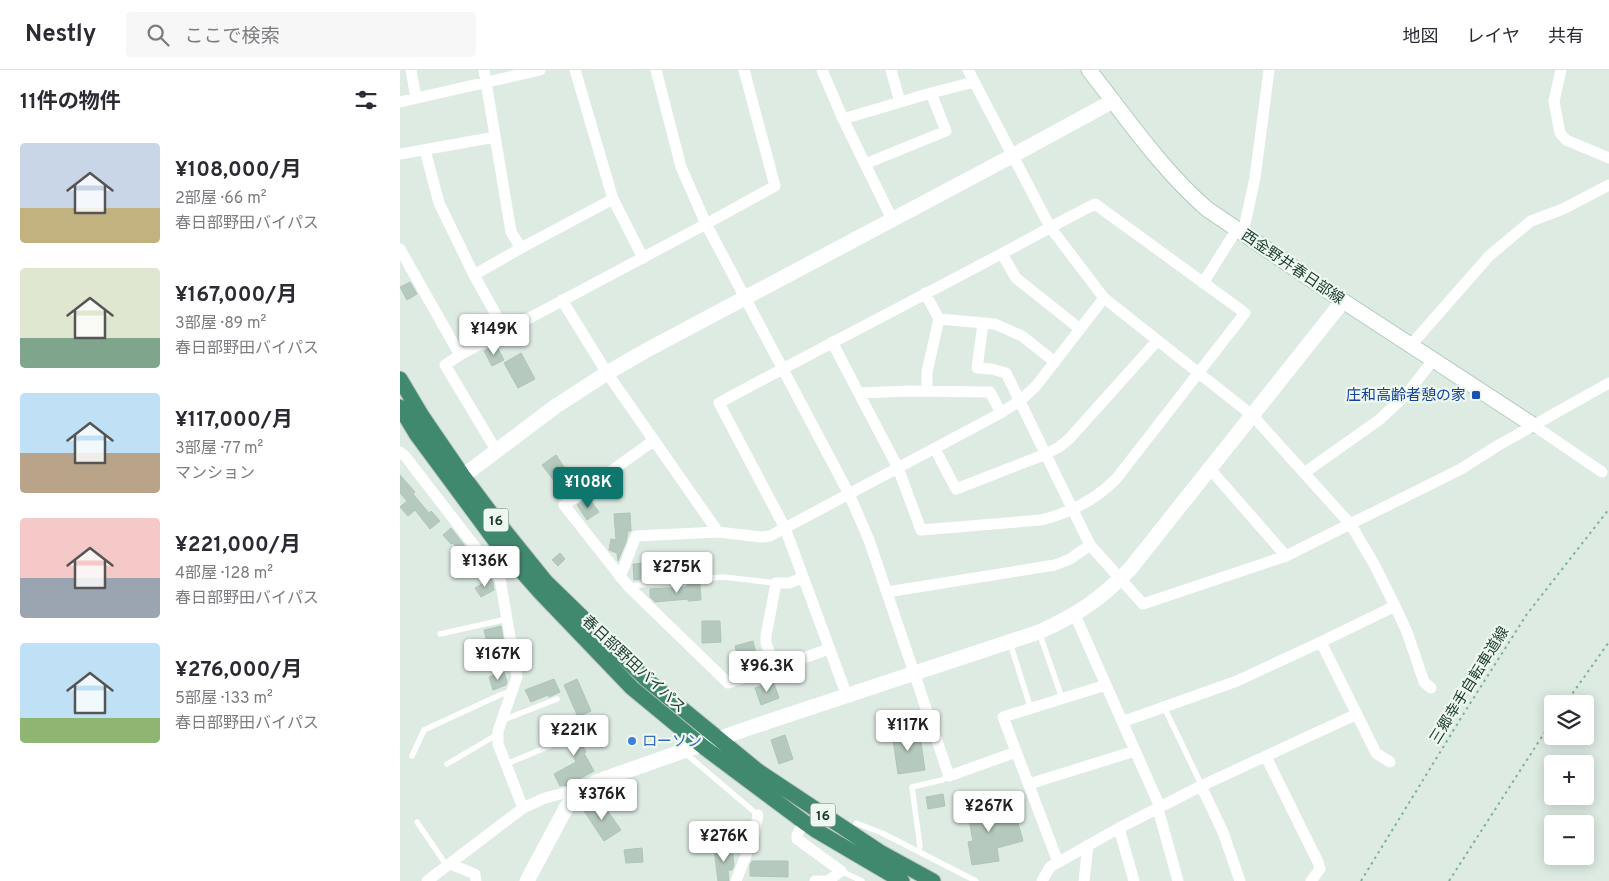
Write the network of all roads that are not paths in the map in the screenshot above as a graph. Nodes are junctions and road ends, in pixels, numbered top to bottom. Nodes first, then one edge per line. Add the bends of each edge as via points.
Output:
1 (411, 70) edge
2 (484, 70) edge
3 (540, 70) edge
4 (575, 70) edge
5 (656, 70) edge
6 (744, 70) edge
7 (822, 70) edge
8 (891, 70) edge
9 (968, 70) edge
10 (1089, 70) edge
11 (1269, 70) edge
12 (1561, 70) edge
13 (486, 82) junction
14 (974, 82) junction
15 (931, 93) junction
16 (416, 98) junction
17 (1113, 101) junction
18 (400, 102) edge
19 (900, 102) junction
20 (843, 119) junction
21 (495, 137) junction
22 (426, 150) junction
23 (400, 154) edge
24 (1012, 156) junction
25 (1609, 158) edge
26 (865, 164) junction
27 (1609, 185) edge
28 (613, 199) junction
29 (892, 218) junction
30 (706, 224) junction
31 (1050, 227) junction
32 (1240, 231) junction
33 (521, 248) junction
34 (400, 249) edge
35 (1002, 254) junction
36 (643, 258) junction
37 (474, 275) junction
38 (1203, 283) junction
39 (925, 293) junction
40 (744, 297) junction
41 (1104, 298) junction
42 (562, 300) junction
43 (1343, 300) junction
44 (939, 319) junction
45 (983, 324) junction
46 (1080, 329) junction
47 (505, 331) junction
48 (1157, 341) junction
49 (832, 342) junction
50 (1410, 345) junction
51 (460, 356) junction
52 (1433, 360) junction
53 (1055, 362) junction
54 (782, 369) junction
55 (1198, 372) junction
56 (607, 373) junction
57 (400, 379) edge
58 (1609, 384) edge
59 (926, 391) junction
60 (859, 394) junction
61 (1021, 400) junction
62 (400, 407) edge
63 (1001, 413) junction
64 (1252, 416) junction
65 (1533, 425) junction
66 (653, 441) junction
67 (935, 448) junction
68 (496, 450) junction
69 (400, 452) edge
70 (1046, 454) junction
71 (898, 468) junction
72 (1210, 469) junction
73 (1602, 472) dead end
74 (1304, 473) junction
75 (463, 476) junction
76 (849, 494) junction
77 (1073, 510) junction
78 (1351, 525) junction
79 (785, 528) junction
80 (718, 532) junction
81 (1090, 545) junction
82 (1286, 556) junction
83 (803, 578) junction
84 (1120, 579) junction
85 (624, 582) junction
86 (776, 583) junction
87 (887, 592) junction
88 (1395, 606) junction
89 (1075, 615) junction
90 (507, 619) junction
91 (1039, 632) junction
92 (440, 634) dead end
93 (1321, 642) junction
94 (1010, 643) junction
95 (829, 649) junction
96 (775, 668) junction
97 (915, 674) junction
98 (1106, 685) junction
99 (1431, 688) dead end
100 (512, 692) junction
101 (847, 696) junction
102 (1062, 698) junction
103 (557, 699) dead end
104 (1164, 707) junction
105 (1030, 709) junction
106 (1357, 714) junction
107 (502, 720) junction
108 (1122, 722) junction
109 (498, 734) junction
110 (719, 740) junction
111 (701, 745) junction
112 (550, 746) dead end
113 (682, 751) junction
114 (1134, 751) junction
115 (1016, 752) junction
116 (412, 756) dead end
117 (1266, 757) junction
118 (1390, 762) dead end
119 (447, 764) dead end
120 (506, 764) junction
121 (949, 776) junction
122 (1028, 784) junction
123 (1201, 786) junction
124 (581, 791) junction
125 (523, 808) junction
126 (1158, 808) junction
127 (758, 815) joint
128 (417, 822) dead end
129 (804, 822) junction
130 (852, 827) junction
131 (1119, 828) junction
132 (1088, 845) junction
133 (920, 846) dead end
134 (1058, 862) junction
135 (448, 865) junction
136 (841, 871) junction
137 (427, 881) edge
138 (476, 881) edge
139 (527, 881) edge
140 (736, 881) edge
141 (815, 881) edge
142 (862, 881) edge
143 (902, 881) edge
144 (933, 881) edge
145 (976, 881) edge
146 (1042, 881) edge
147 (1084, 881) edge
148 (1134, 881) edge
149 (1178, 881) edge
150 (1240, 881) edge
151 (1311, 881) edge

1 - 16 street
2 - 13 street
3 - 13 street
4 - 28 street
5 - 30 street via 681,167
6 - 30 street via 774,186
7 - 20 street
8 - 19 street
9 - 14 street
10 - 17 street, 西金野井春日部線
11 - 32 street via 1255,178
12 - 25 street via 1554,101 1560,133 1566,140
13 - 16 street
13 - 21 street
14 - 15 street
14 - 24 street
15 - 19 street
15 - 26 street via 946,131
16 - 18 street
17 - 24 street
17 - 32 street, 西金野井春日部線 via 1188,193
19 - 20 street
20 - 26 street
21 - 22 street
21 - 33 street via 512,232
22 - 23 street
22 - 37 street via 439,203
24 - 29 street
24 - 31 street
26 - 29 street
27 - 50 street via 1563,209 1531,221 1489,256
28 - 33 street
28 - 36 street
29 - 40 street
30 - 36 street
30 - 40 street
31 - 35 street
31 - 38 street via 1095,204
31 - 41 street
32 - 38 street
32 - 43 street, 西金野井春日部線
33 - 37 street
34 - 51 street
35 - 39 street
35 - 46 street via 1016,278
36 - 42 street
37 - 47 street
38 - 55 street via 1245,313
39 - 44 street
39 - 49 street
40 - 54 street
40 - 56 street
41 - 46 street
41 - 48 street
42 - 47 street
42 - 56 street
43 - 50 street, 西金野井春日部線
43 - 64 street
44 - 45 street
44 - 59 street via 926,372
45 - 53 street via 995,324 1022,336
45 - 61 street via 977,368 1006,373
46 - 53 street
47 - 51 street
48 - 55 street
48 - 70 street via 1069,439
49 - 54 street
49 - 60 street
50 - 52 street, 西金野井春日部線
51 - 68 street via 445,365
52 - 65 street, 西金野井春日部線
52 - 74 street via 1406,395 1379,420
53 - 61 street
54 - 76 street
54 - 79 street via 719,403
55 - 64 street
55 - 77 street via 1116,479 1103,492
56 - 66 street
56 - 68 street
57 - 75 highway, 春日部野田バイパス / 16
58 - 65 street
59 - 60 street
59 - 63 street via 990,392
60 - 71 street
61 - 63 street
61 - 70 street
62 - 111 highway, 春日部野田バイパス / 16 via 499,546 632,688
63 - 67 street
64 - 72 street
64 - 74 street
65 - 73 street
65 - 78 street via 1461,469
66 - 80 street
66 - 85 street via 564,505
67 - 70 street via 956,489
67 - 71 street
68 - 75 street
69 - 90 street via 500,579
70 - 77 street
71 - 76 street
71 - 77 street via 921,530 1042,520
72 - 82 street
72 - 84 street
74 - 78 street
75 - 110 highway, 春日部野田バイパス / 16 via 546,582 647,680
76 - 79 street
76 - 87 street
77 - 81 street
78 - 82 street
78 - 88 street
79 - 80 street via 761,537
79 - 83 street
80 - 85 street via 636,536
81 - 84 street
81 - 87 street via 1070,559 1048,567
82 - 84 street via 1143,604
83 - 86 street
83 - 95 street
84 - 89 street
85 - 86 lane via 723,578
85 - 96 street via 728,683
86 - 96 street via 766,636
87 - 97 street
88 - 93 street
88 - 99 street via 1424,682
89 - 91 street
89 - 98 street
90 - 92 lane
90 - 100 street via 517,677
91 - 94 street
91 - 102 lane
93 - 104 street via 1237,681
93 - 106 street
94 - 97 street
94 - 105 lane
95 - 96 street
95 - 101 street
97 - 101 street
97 - 121 street
98 - 102 street
98 - 108 street
100 - 107 street
100 - 116 lane via 424,730
101 - 110 street
102 - 105 street
103 - 107 lane
104 - 108 street
104 - 123 lane
105 - 115 street via 1003,717
106 - 117 street
106 - 118 street via 1376,753
107 - 109 street
108 - 114 street
109 - 119 lane
109 - 120 street via 498,744
110 - 111 street
110 - 130 highway, 春日部野田バイパス / 16 via 758,771
111 - 113 street
111 - 129 highway, 春日部野田バイパス / 16
112 - 120 lane
113 - 124 street via 598,781
113 - 127 lane
114 - 122 street
114 - 126 street
115 - 121 street
115 - 122 street
117 - 123 street
117 - 151 street via 1318,862 1320,869
120 - 125 street
121 - 133 lane via 912,787
122 - 134 street
123 - 126 street
123 - 150 street
124 - 125 street via 564,792
124 - 139 street via 566,808
125 - 135 street
126 - 131 street
126 - 149 street
127 - 140 street via 754,835
128 - 135 lane
129 - 136 street via 798,839
129 - 143 highway, 春日部野田バイパス / 16
130 - 144 highway, 春日部野田バイパス / 16 via 880,852
130 - 145 lane via 882,833
131 - 132 street
131 - 148 street
132 - 134 street
132 - 147 street
134 - 146 street via 1050,867
135 - 137 street
135 - 138 street via 475,874
136 - 141 street via 828,880
136 - 142 lane

